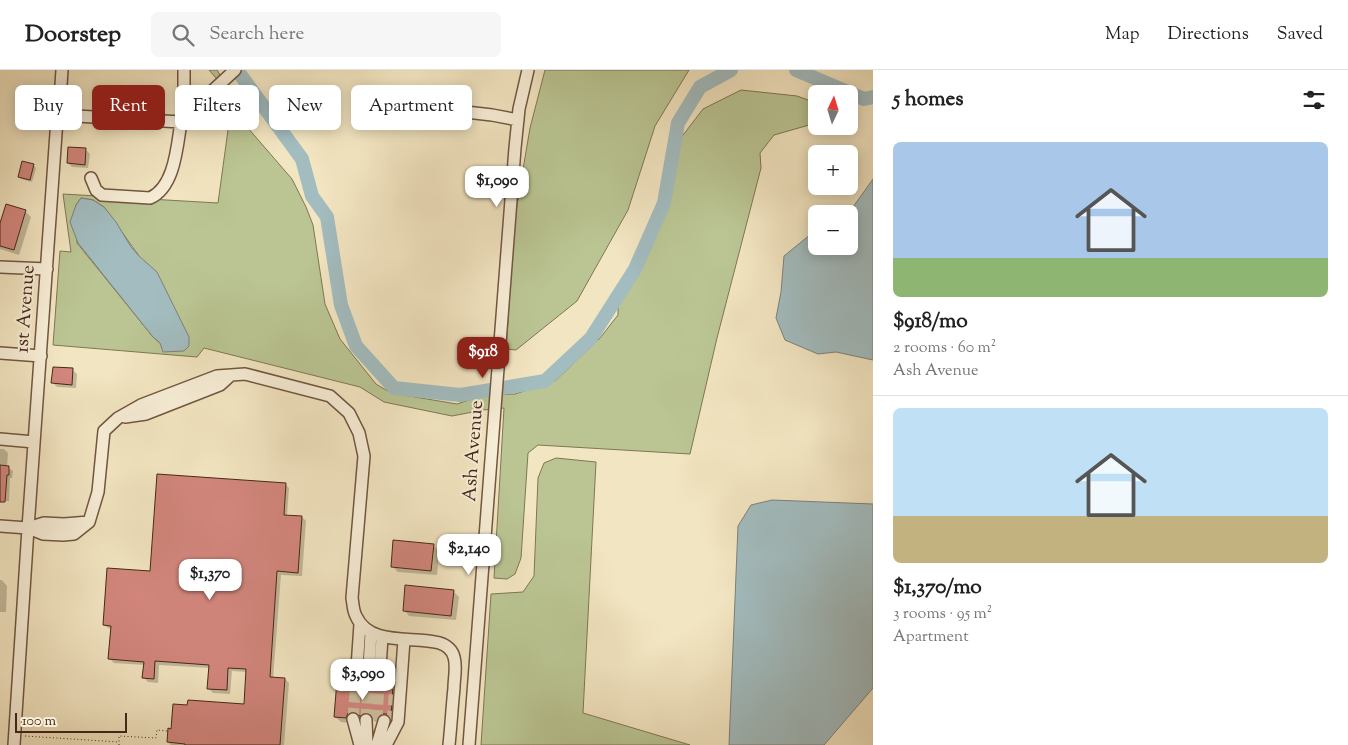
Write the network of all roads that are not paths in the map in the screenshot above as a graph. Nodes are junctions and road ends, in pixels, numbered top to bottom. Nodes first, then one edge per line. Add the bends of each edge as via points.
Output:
1 (62, 70) edge
2 (184, 70) edge
3 (235, 70) edge
4 (528, 70) edge
5 (61, 85) edge
6 (184, 85) edge
7 (219, 85) edge
8 (472, 113) edge
9 (82, 116) edge
10 (518, 120) junction
11 (175, 122) edge
12 (55, 130) edge
13 (180, 130) edge
14 (91, 178) dead end
15 (0, 267) edge
16 (46, 269) junction
17 (0, 353) edge
18 (41, 356) junction
19 (0, 439) edge
20 (34, 442) junction
21 (0, 526) edge
22 (28, 528) junction
23 (381, 635) junction
24 (374, 683) junction
25 (372, 720) junction
26 (14, 745) edge
27 (367, 745) edge
28 (377, 745) edge
29 (381, 745) edge
30 (386, 745) edge
31 (449, 745) edge
32 (469, 745) edge

1 - 5 street, 1st Avenue
2 - 6 street
3 - 7 street
4 - 10 street, Ash Avenue
8 - 10 street
9 - 11 street
10 - 32 street, Ash Avenue
12 - 16 street, 1st Avenue
13 - 14 street via 172,171 153,197 102,195
15 - 16 street
16 - 18 street, 1st Avenue
17 - 18 street
18 - 20 street, 1st Avenue
19 - 20 street
20 - 22 street, 1st Avenue
21 - 22 street
22 - 23 street via 44,523 89,522 98,492 104,431 118,418 141,405 217,376 245,374 330,396 349,413 359,433 364,456 352,598 355,615
22 - 26 street, 1st Avenue
23 - 24 street
23 - 24 street
23 - 24 street
23 - 30 street via 398,722
23 - 31 street via 436,641 448,646 454,657 455,672
25 - 27 street
25 - 27 street
25 - 28 street
25 - 29 street

